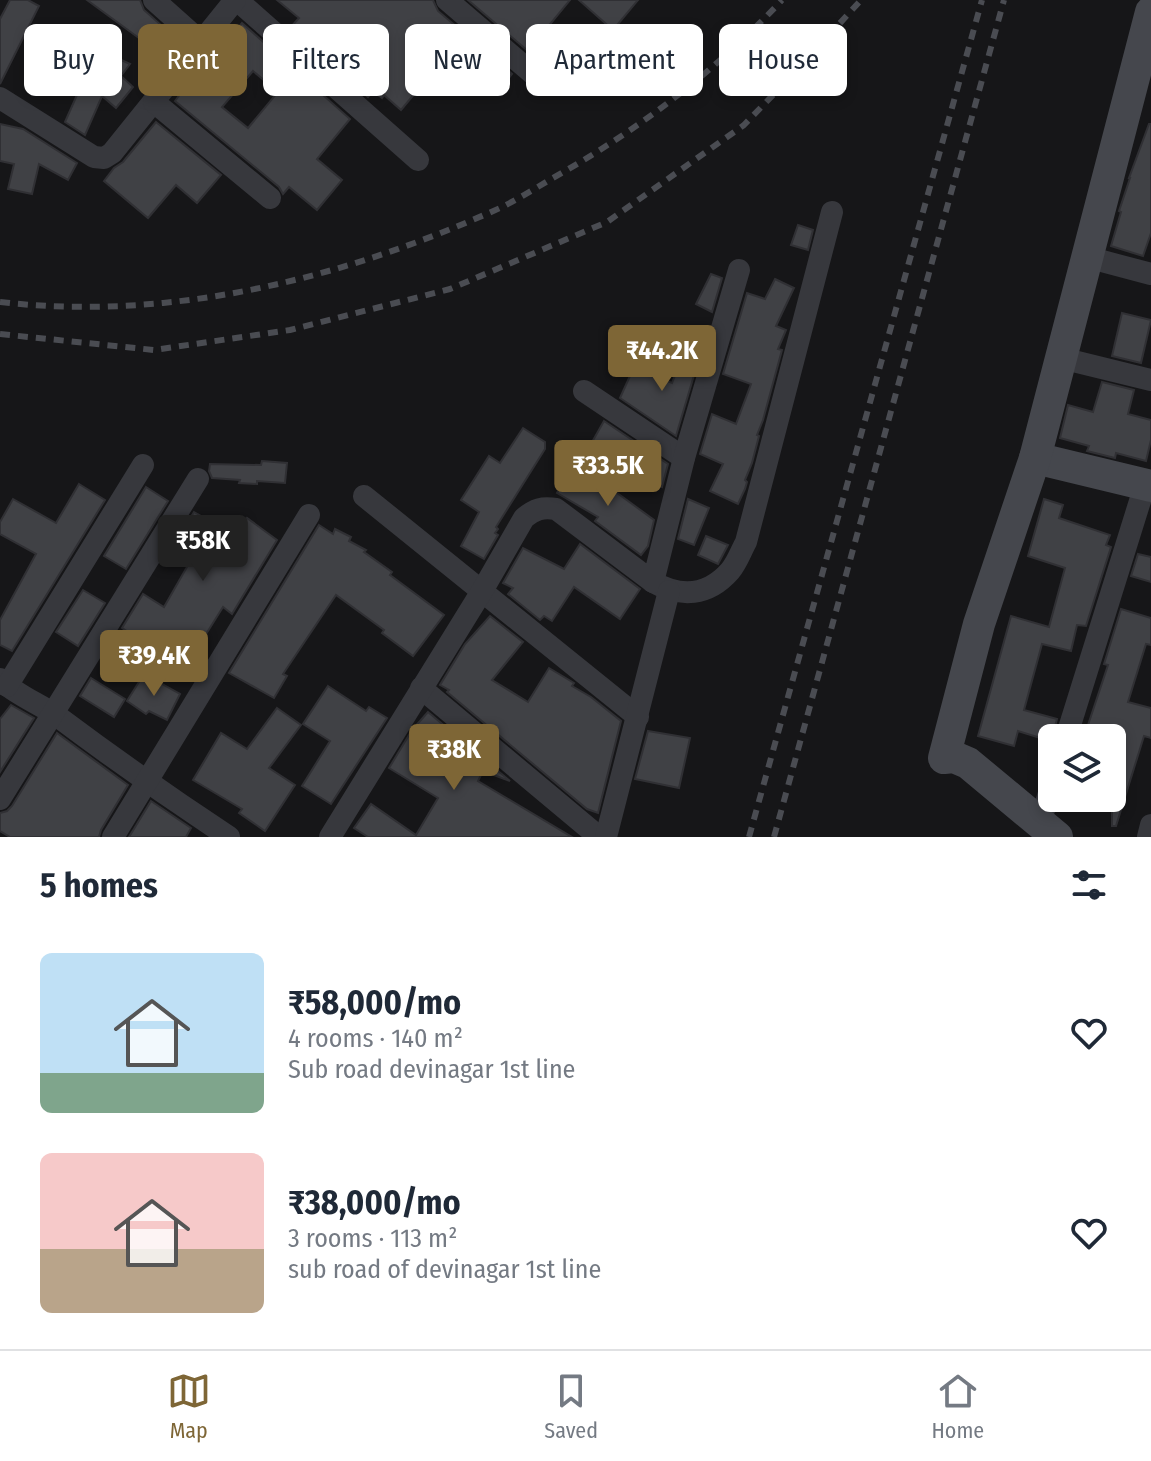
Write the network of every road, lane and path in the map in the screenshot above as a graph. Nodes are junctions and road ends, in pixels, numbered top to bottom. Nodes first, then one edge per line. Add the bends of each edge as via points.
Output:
1 (154, 0) edge
2 (236, 0) edge
3 (447, 0) edge
4 (1151, 12) edge
5 (181, 24) edge
6 (216, 24) edge
7 (526, 68) edge
8 (159, 96) edge
9 (0, 98) edge
10 (154, 102) junction
11 (418, 160) dead end
12 (270, 198) dead end
13 (832, 212) dead end
14 (1087, 257) junction
15 (739, 270) dead end
16 (1151, 274) edge
17 (1061, 358) junction
18 (1151, 380) edge
19 (584, 391) dead end
20 (684, 458) junction
21 (1035, 458) junction
22 (143, 465) dead end
23 (198, 479) dead end
24 (1148, 485) edge
25 (364, 496) dead end
26 (309, 515) dead end
27 (661, 586) junction
28 (482, 591) junction
29 (3, 682) edge
30 (421, 688) junction
31 (52, 713) junction
32 (638, 717) junction
33 (1071, 724) edge
34 (147, 782) junction
35 (0, 799) edge
36 (1151, 825) edge
37 (1048, 830) edge
38 (113, 837) edge
39 (229, 837) edge
40 (330, 837) edge
41 (599, 837) edge
42 (606, 837) edge
43 (1148, 837) edge

1 - 5 street
2 - 6 street
2 - 11 street
3 - 7 street
4 - 14 street
8 - 10 street
9 - 10 street via 94,157 104,158
10 - 12 street
13 - 27 street via 746,542 732,569 697,593
14 - 16 street
14 - 17 street
15 - 20 street
17 - 18 street
17 - 21 street
19 - 20 street
20 - 27 street
21 - 24 street
21 - 37 street via 979,624 944,758 968,763
22 - 29 street
23 - 31 street
24 - 33 street
25 - 28 street
26 - 34 street
27 - 28 street via 556,509 544,507 524,518
27 - 32 street
28 - 30 street
28 - 32 street
29 - 31 street
30 - 40 street
30 - 41 street
31 - 34 street
31 - 35 street
32 - 42 street
34 - 38 street
34 - 39 street
36 - 43 street

